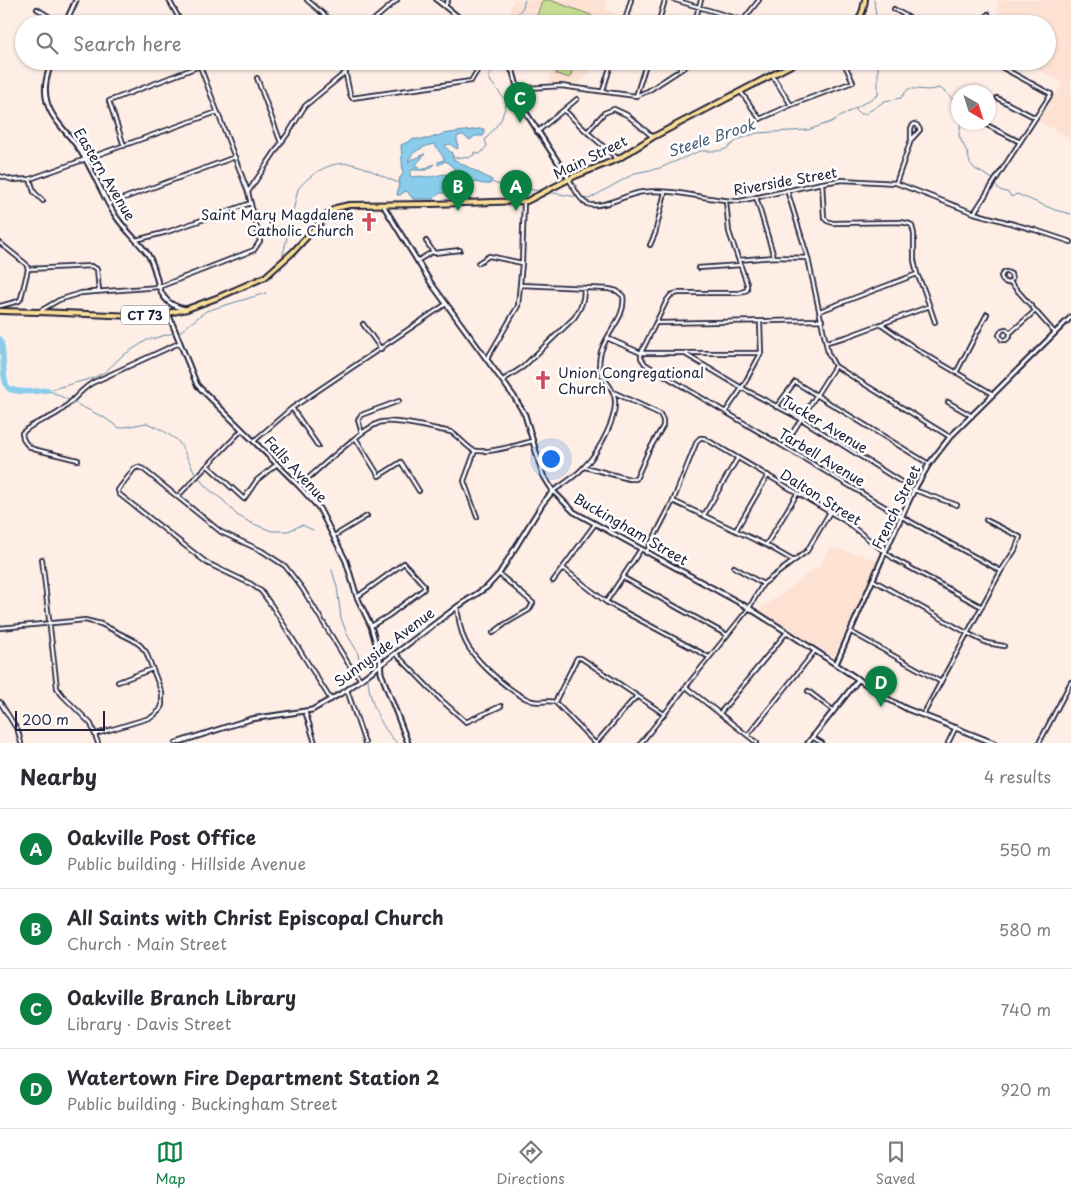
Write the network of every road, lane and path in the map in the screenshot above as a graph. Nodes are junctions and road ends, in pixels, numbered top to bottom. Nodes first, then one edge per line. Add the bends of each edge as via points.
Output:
1 (76, 0) edge
2 (169, 0) edge
3 (307, 0) edge
4 (397, 0) edge
5 (437, 0) edge
6 (448, 0) edge
7 (631, 0) edge
8 (665, 0) edge
9 (675, 0) edge
10 (701, 0) edge
11 (759, 0) edge
12 (865, 0) edge
13 (445, 6) junction
14 (699, 7) junction
15 (37, 9) dead end
16 (894, 9) dead end
17 (47, 15) edge
18 (68, 15) edge
19 (177, 15) edge
20 (324, 15) edge
21 (380, 15) edge
22 (457, 15) edge
23 (627, 15) edge
24 (661, 15) edge
25 (697, 15) edge
26 (725, 15) edge
27 (746, 15) edge
28 (861, 15) edge
29 (904, 15) edge
30 (49, 70) edge
31 (190, 70) edge
32 (201, 70) edge
33 (478, 70) edge
34 (511, 70) edge
35 (609, 70) edge
36 (643, 70) edge
37 (679, 70) edge
38 (782, 70) edge
39 (847, 70) edge
40 (1007, 70) edge
41 (346, 72) joint
42 (772, 75) junction
43 (257, 78) dead end
44 (518, 90) junction
45 (603, 90) junction
46 (741, 92) junction
47 (636, 96) junction
48 (997, 98) dead end
49 (577, 99) dead end
50 (791, 105) junction
51 (564, 110) junction
52 (217, 112) junction
53 (1036, 118) junction
54 (996, 130) edge
55 (537, 132) junction
56 (586, 132) junction
57 (653, 137) junction
58 (910, 140) junction
59 (1020, 142) junction
60 (280, 143) junction
61 (124, 146) junction
62 (234, 157) junction
63 (618, 159) junction
64 (86, 160) junction
65 (0, 176) edge
66 (30, 179) junction
67 (568, 179) junction
68 (822, 183) junction
69 (896, 183) junction
70 (787, 190) junction
71 (248, 192) junction
72 (665, 192) junction
73 (756, 197) junction
74 (43, 201) dead end
75 (726, 201) junction
76 (524, 202) junction
77 (251, 203) junction
78 (108, 204) junction
79 (383, 205) junction
80 (974, 213) junction
81 (134, 240) junction
82 (426, 241) dead end
83 (1071, 242) edge
84 (0, 244) edge
85 (650, 245) dead end
86 (460, 250) dead end
87 (432, 252) junction
88 (774, 258) junction
89 (808, 258) junction
90 (739, 260) junction
91 (417, 261) junction
92 (478, 263) dead end
93 (522, 263) junction
94 (741, 265) junction
95 (698, 268) dead end
96 (28, 269) junction
97 (917, 274) junction
98 (1010, 282) junction
99 (521, 285) junction
100 (159, 286) junction
101 (584, 288) junction
102 (99, 291) junction
103 (446, 304) junction
104 (0, 306) edge
105 (930, 306) junction
106 (186, 309) junction
107 (0, 311) edge
108 (820, 311) junction
109 (1035, 311) junction
110 (39, 312) junction
111 (168, 313) junction
112 (987, 314) dead end
113 (1071, 317) edge
114 (822, 320) junction
115 (760, 322) junction
116 (935, 322) dead end
117 (656, 323) junction
118 (363, 324) dead end
119 (880, 324) junction
120 (1010, 333) junction
121 (1055, 333) junction
122 (607, 338) junction
123 (178, 341) junction
124 (827, 342) junction
125 (381, 349) junction
126 (641, 353) junction
127 (761, 353) junction
128 (685, 354) junction
129 (487, 359) junction
130 (835, 366) junction
131 (957, 371) junction
132 (502, 380) junction
133 (742, 388) junction
134 (613, 392) junction
135 (993, 394) junction
136 (817, 395) junction
137 (399, 401) dead end
138 (948, 402) dead end
139 (776, 406) junction
140 (292, 408) junction
141 (726, 412) junction
142 (972, 416) junction
143 (801, 419) junction
144 (242, 430) junction
145 (362, 433) junction
146 (950, 437) junction
147 (356, 439) junction
148 (254, 441) junction
149 (533, 441) junction
150 (318, 446) dead end
151 (784, 446) junction
152 (475, 450) junction
153 (737, 459) junction
154 (78, 460) dead end
155 (277, 464) junction
156 (929, 464) junction
157 (208, 466) junction
158 (585, 466) junction
159 (768, 475) junction
160 (300, 486) junction
161 (914, 490) junction
162 (419, 491) dead end
163 (554, 491) junction
164 (797, 494) junction
165 (178, 496) junction
166 (673, 501) junction
167 (957, 505) dead end
168 (830, 512) junction
169 (704, 515) junction
170 (367, 516) dead end
171 (476, 517) dead end
172 (902, 517) junction
173 (986, 520) dead end
174 (595, 524) junction
175 (736, 531) junction
176 (334, 536) junction
177 (766, 545) junction
178 (641, 549) junction
179 (646, 552) junction
180 (885, 552) junction
181 (42, 560) dead end
182 (794, 561) junction
183 (734, 567) dead end
184 (564, 568) junction
185 (1001, 571) junction
186 (499, 574) junction
187 (622, 577) junction
188 (874, 580) junction
189 (553, 581) dead end
190 (762, 584) junction
191 (357, 596) junction
192 (606, 602) junction
193 (457, 607) junction
194 (982, 607) junction
195 (749, 608) junction
196 (49, 623) junction
197 (371, 626) junction
198 (0, 628) edge
199 (787, 632) junction
200 (851, 632) junction
201 (493, 633) dead end
202 (967, 633) junction
203 (727, 635) junction
204 (1004, 646) dead end
205 (815, 651) junction
206 (395, 653) junction
207 (710, 657) junction
208 (381, 664) junction
209 (836, 664) junction
210 (152, 669) junction
211 (361, 680) junction
212 (858, 680) junction
213 (118, 682) dead end
214 (941, 682) junction
215 (1071, 682) edge
216 (686, 687) junction
217 (1070, 687) edge
218 (346, 690) junction
219 (808, 691) dead end
220 (638, 697) junction
221 (331, 700) junction
222 (0, 702) edge
223 (555, 702) junction
224 (501, 706) dead end
225 (305, 711) junction
226 (834, 711) junction
227 (720, 713) junction
228 (664, 714) junction
229 (922, 715) junction
230 (956, 727) junction
231 (96, 734) junction
232 (748, 735) junction
233 (812, 738) junction
234 (188, 741) edge
235 (643, 742) edge
236 (987, 742) edge
237 (20, 743) edge
238 (98, 743) edge
239 (176, 743) edge
240 (315, 743) edge
241 (365, 743) edge
242 (408, 743) edge
243 (596, 743) edge
244 (758, 743) edge
245 (808, 743) edge
246 (822, 743) edge
247 (948, 743) edge
248 (994, 743) edge
249 (1039, 743) edge

1 - 18 main road
2 - 19 street
3 - 20 street
4 - 21 street
5 - 13 main road
6 - 13 street
7 - 23 street
8 - 24 street
9 - 14 street
10 - 14 street
11 - 27 street
12 - 28 main road
13 - 22 main road
14 - 25 street
14 - 26 street
15 - 17 street
16 - 29 street
30 - 64 main road, Eastern Avenue via 45,83 47,102 52,114
31 - 61 street via 109,101
32 - 52 street
33 - 41 street via 471,81 352,98
34 - 44 main road
35 - 45 street
36 - 47 street
37 - 47 street
38 - 42 main road, Main Street / CT 73
39 - 50 street via 852,82
40 - 53 street via 1051,94
41 - 60 street via 306,106
42 - 46 main road, Main Street / CT 73
42 - 50 street
43 - 60 street
44 - 45 street via 561,86
44 - 55 main road via 523,108
45 - 47 street
46 - 50 street via 760,119
46 - 57 main road, Main Street / CT 73
48 - 53 street
49 - 51 street
51 - 55 street
51 - 56 street
52 - 61 street
52 - 62 street
53 - 59 street
54 - 59 street
55 - 67 main road
56 - 57 street via 604,113 614,109 627,114
56 - 63 street
57 - 63 main road, Main Street / CT 73
58 - 58 street via 911,128 917,125 920,130
58 - 69 street
59 - 80 street
60 - 71 street
61 - 64 street
62 - 71 street
62 - 78 street
63 - 67 main road, Main Street / CT 73
64 - 66 street
64 - 78 main road, Eastern Avenue
65 - 66 street via 13,180
66 - 74 street via 34,192
67 - 72 street, Riverside Street via 585,202 591,205 642,192
67 - 76 main road, Main Street / CT 73
68 - 69 street, Riverside Street via 864,180
68 - 70 street, Riverside Street
68 - 97 street via 824,218 827,221 910,224 914,234
69 - 80 street, Riverside Street
70 - 73 street, Riverside Street
70 - 89 street
71 - 77 street
72 - 75 street, Riverside Street
72 - 85 street
73 - 75 street, Riverside Street
73 - 88 street
75 - 90 street via 729,232
76 - 79 main road, Main Street / CT 73
76 - 93 street
77 - 81 street
77 - 100 street via 260,241 254,250
78 - 81 main road, Eastern Avenue
79 - 91 main road, Buckingham Street
79 - 106 main road, Main Street / CT 73 via 336,208 265,277
80 - 83 street, Riverside Street
81 - 100 main road, Eastern Avenue via 147,254
82 - 87 street
84 - 96 street
86 - 87 street
87 - 91 street
88 - 89 street
88 - 90 street
89 - 108 street
90 - 94 street
91 - 103 main road, Buckingham Street
92 - 93 street via 489,256
93 - 99 street
94 - 95 street
94 - 117 street via 747,290 671,295
96 - 102 street via 91,266 97,270
96 - 104 street via 22,298
97 - 105 street
97 - 108 street
98 - 98 street via 1003,281 1001,276 1004,272 1011,274
98 - 109 street
99 - 101 street
99 - 129 street via 518,306
100 - 102 street
100 - 106 main road, Eastern Avenue via 167,302
101 - 122 street via 609,289 623,296 622,311
101 - 132 street via 584,300 574,318 524,367
102 - 110 street via 59,300
103 - 125 street
103 - 129 main road, Buckingham Street
105 - 116 street
105 - 119 street
106 - 111 main road, CT 73
107 - 110 main road, CT 73
108 - 114 street
109 - 120 street
109 - 121 street
110 - 111 main road, CT 73 via 135,316
111 - 123 main road, Falls Avenue
112 - 131 street
113 - 121 main road, French Street
114 - 115 street
114 - 124 street
115 - 117 street
115 - 127 street
117 - 126 street
118 - 125 street
119 - 124 street
119 - 131 street
120 - 120 street via 1004,329 999,336 1006,340
121 - 135 main road, French Street
122 - 126 street
122 - 134 street via 599,367
123 - 144 main road, Falls Avenue via 197,385
123 - 154 street via 92,383 61,411 32,424 22,433 27,446 33,449
124 - 130 street via 828,353
125 - 140 street
126 - 128 street
126 - 141 street, Tarbell Avenue via 645,364
127 - 128 street
127 - 133 street
128 - 133 street, Tucker Avenue
129 - 132 main road, Buckingham Street
130 - 136 street
130 - 146 street
131 - 135 street
132 - 149 main road, Buckingham Street via 525,415
133 - 139 street, Tucker Avenue
133 - 141 street
134 - 158 street via 616,401 611,424
134 - 158 street via 660,414 663,426 636,479
135 - 142 main road, French Street
136 - 139 street via 795,382
136 - 143 street
136 - 156 street
137 - 145 street via 361,415 358,420
138 - 142 street
139 - 143 street, Tucker Avenue
140 - 148 street
140 - 150 street
141 - 151 street, Tarbell Avenue
142 - 146 main road, French Street
143 - 151 street
143 - 161 street, Tucker Avenue
144 - 148 main road, Falls Avenue
144 - 157 street
145 - 147 street
145 - 152 street via 373,425 396,422 451,432
146 - 156 main road, French Street
147 - 160 street
147 - 162 street via 379,476 401,462
148 - 155 main road, Falls Avenue
149 - 152 street via 481,452
149 - 163 main road, Buckingham Street via 543,474
151 - 172 street, Tarbell Avenue
152 - 171 street via 464,481
153 - 159 street, Dalton Street
153 - 166 street, Dalton Street via 700,438
153 - 169 street
155 - 157 street via 258,480 244,499
155 - 160 main road, Falls Avenue
156 - 161 main road, French Street
157 - 165 street
158 - 163 street
159 - 164 street, Dalton Street
159 - 175 street
160 - 176 main road, Falls Avenue via 319,508
161 - 167 street, Tucker Avenue
161 - 172 main road, French Street
163 - 174 main road, Buckingham Street via 574,512
163 - 186 main road, Sunnyside Avenue via 543,503
164 - 168 street, Dalton Street
164 - 177 street
165 - 211 street via 221,532 268,554 284,566 302,588
165 - 221 street via 138,467 117,492 207,563 257,588 272,606
166 - 169 street
166 - 179 street
168 - 180 street, Dalton Street
168 - 182 street via 807,551
169 - 175 street
170 - 176 street
172 - 180 main road, French Street
172 - 185 street, Tarbell Avenue
173 - 185 street via 1020,537
174 - 178 main road, Buckingham Street
174 - 184 street
175 - 177 street
176 - 191 main road, Falls Avenue
177 - 182 street
178 - 179 main road, Buckingham Street
178 - 187 street
179 - 195 main road, Buckingham Street
180 - 188 main road, French Street
180 - 194 street, Dalton Street
181 - 196 street
182 - 190 street
183 - 190 street
184 - 189 street
184 - 192 street
185 - 194 street
186 - 193 main road, Sunnyside Avenue via 487,587
186 - 201 street via 533,606
187 - 192 street
187 - 203 street
188 - 200 main road, French Street
188 - 202 street
190 - 195 street
191 - 197 main road, Falls Avenue
191 - 197 street via 404,563 424,588
192 - 207 street
193 - 206 main road, Sunnyside Avenue
193 - 223 street via 460,628 469,648 504,685 530,700
194 - 202 street
195 - 199 main road, Buckingham Street
195 - 203 street
196 - 198 street
196 - 210 street via 85,620 101,624 140,645
196 - 231 street via 57,688 91,724
197 - 208 main road, Falls Avenue
199 - 205 main road, Buckingham Street
199 - 227 street
200 - 209 main road, French Street
200 - 214 street
202 - 204 street via 987,643
202 - 214 street
203 - 207 street
205 - 209 main road, Buckingham Street
205 - 232 street
206 - 208 main road, Sunnyside Avenue
206 - 224 street via 466,722
207 - 216 street
208 - 211 main road, Sunnyside Avenue
208 - 242 main road, Falls Avenue via 381,673
209 - 212 main road, Buckingham Street
210 - 213 street
210 - 231 street via 162,693 160,710 152,717
211 - 218 main road, Sunnyside Avenue
212 - 226 main road
212 - 229 main road, Buckingham Street
214 - 229 street
215 - 217 street
216 - 227 street
216 - 228 street
217 - 249 street
218 - 221 main road, Sunnyside Avenue
218 - 241 street
219 - 226 street
220 - 223 street via 578,658
220 - 228 street
220 - 243 street
221 - 225 main road, Sunnyside Avenue
222 - 237 street via 15,725
223 - 243 street
225 - 234 main road, Sunnyside Avenue via 251,719
225 - 240 street
226 - 233 main road
227 - 232 street
228 - 235 street
229 - 230 main road, Buckingham Street
230 - 236 main road, Buckingham Street
230 - 247 street
231 - 238 street
232 - 244 street
233 - 245 main road
233 - 246 street
234 - 239 main road, Sunnyside Avenue
236 - 248 main road, Buckingham Street

